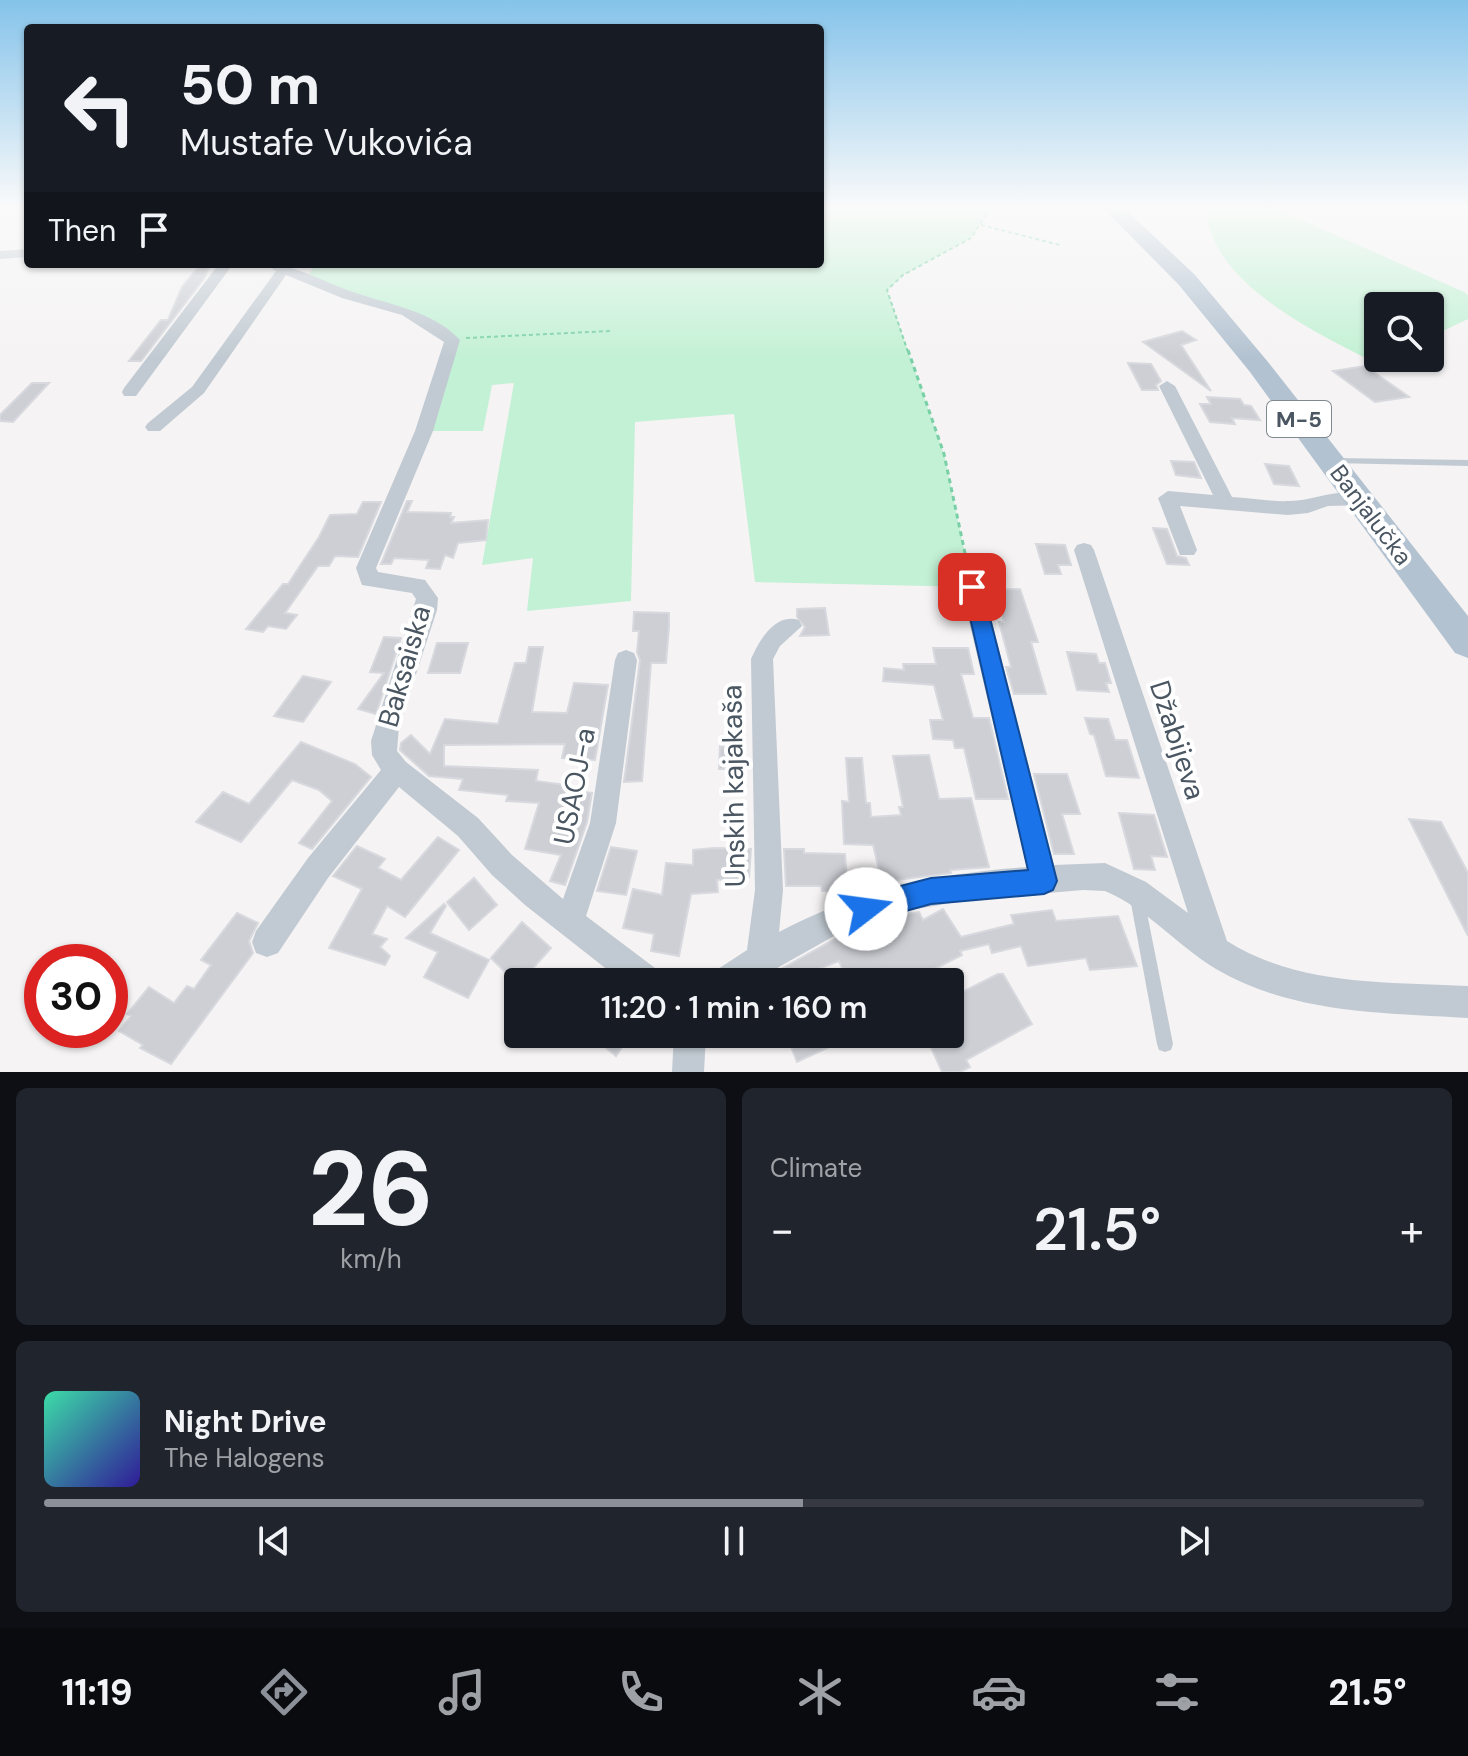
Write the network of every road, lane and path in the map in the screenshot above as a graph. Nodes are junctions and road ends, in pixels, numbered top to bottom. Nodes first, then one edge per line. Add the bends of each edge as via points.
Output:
1 (934, 258) edge
2 (1164, 258) edge
3 (223, 268) edge
4 (277, 268) edge
5 (283, 268) edge
6 (610, 331) dead end
7 (450, 339) junction
8 (1167, 386) dead end
9 (130, 392) dead end
10 (154, 427) dead end
11 (1330, 461) junction
12 (1468, 463) edge
13 (1359, 500) junction
14 (1226, 503) junction
15 (1084, 550) dead end
16 (1187, 550) dead end
17 (972, 587) joint
18 (791, 626) dead end
19 (1468, 643) edge
20 (626, 660) dead end
21 (397, 770) junction
22 (1044, 881) junction
23 (1136, 892) junction
24 (570, 922) junction
25 (267, 942) dead end
26 (1215, 950) junction
27 (761, 957) junction
28 (630, 968) edge
29 (746, 968) edge
30 (1468, 1002) edge
31 (1165, 1044) dead end
32 (689, 1048) edge
33 (688, 1072) edge

1 - 17 path via 887,290 944,454
2 - 11 main road, Banjalučka / M-5 via 1259,367
3 - 9 street
4 - 10 street via 198,390
5 - 7 street via 347,295 407,312
6 - 7 path
7 - 21 street, Baksaiska via 424,431 366,574 369,579 418,586 427,598 383,741 385,755
8 - 14 street
11 - 12 lane
11 - 13 main road, Banjalučka / M-5
13 - 14 street via 1326,499 1288,508
13 - 19 main road, Banjalučka / M-5
14 - 16 street via 1168,498
15 - 26 street, Džabijeva
17 - 22 street
18 - 27 street, Unskih kajakaša via 772,640 762,659 769,890
20 - 24 street, USAOJ-a via 603,823
21 - 24 street via 468,827 502,865
21 - 25 street
22 - 23 street via 1105,877
22 - 27 street via 931,891 866,909
23 - 26 street
23 - 31 lane
24 - 28 street
26 - 30 street via 1253,971 1309,988 1382,999
27 - 29 street
32 - 33 street

